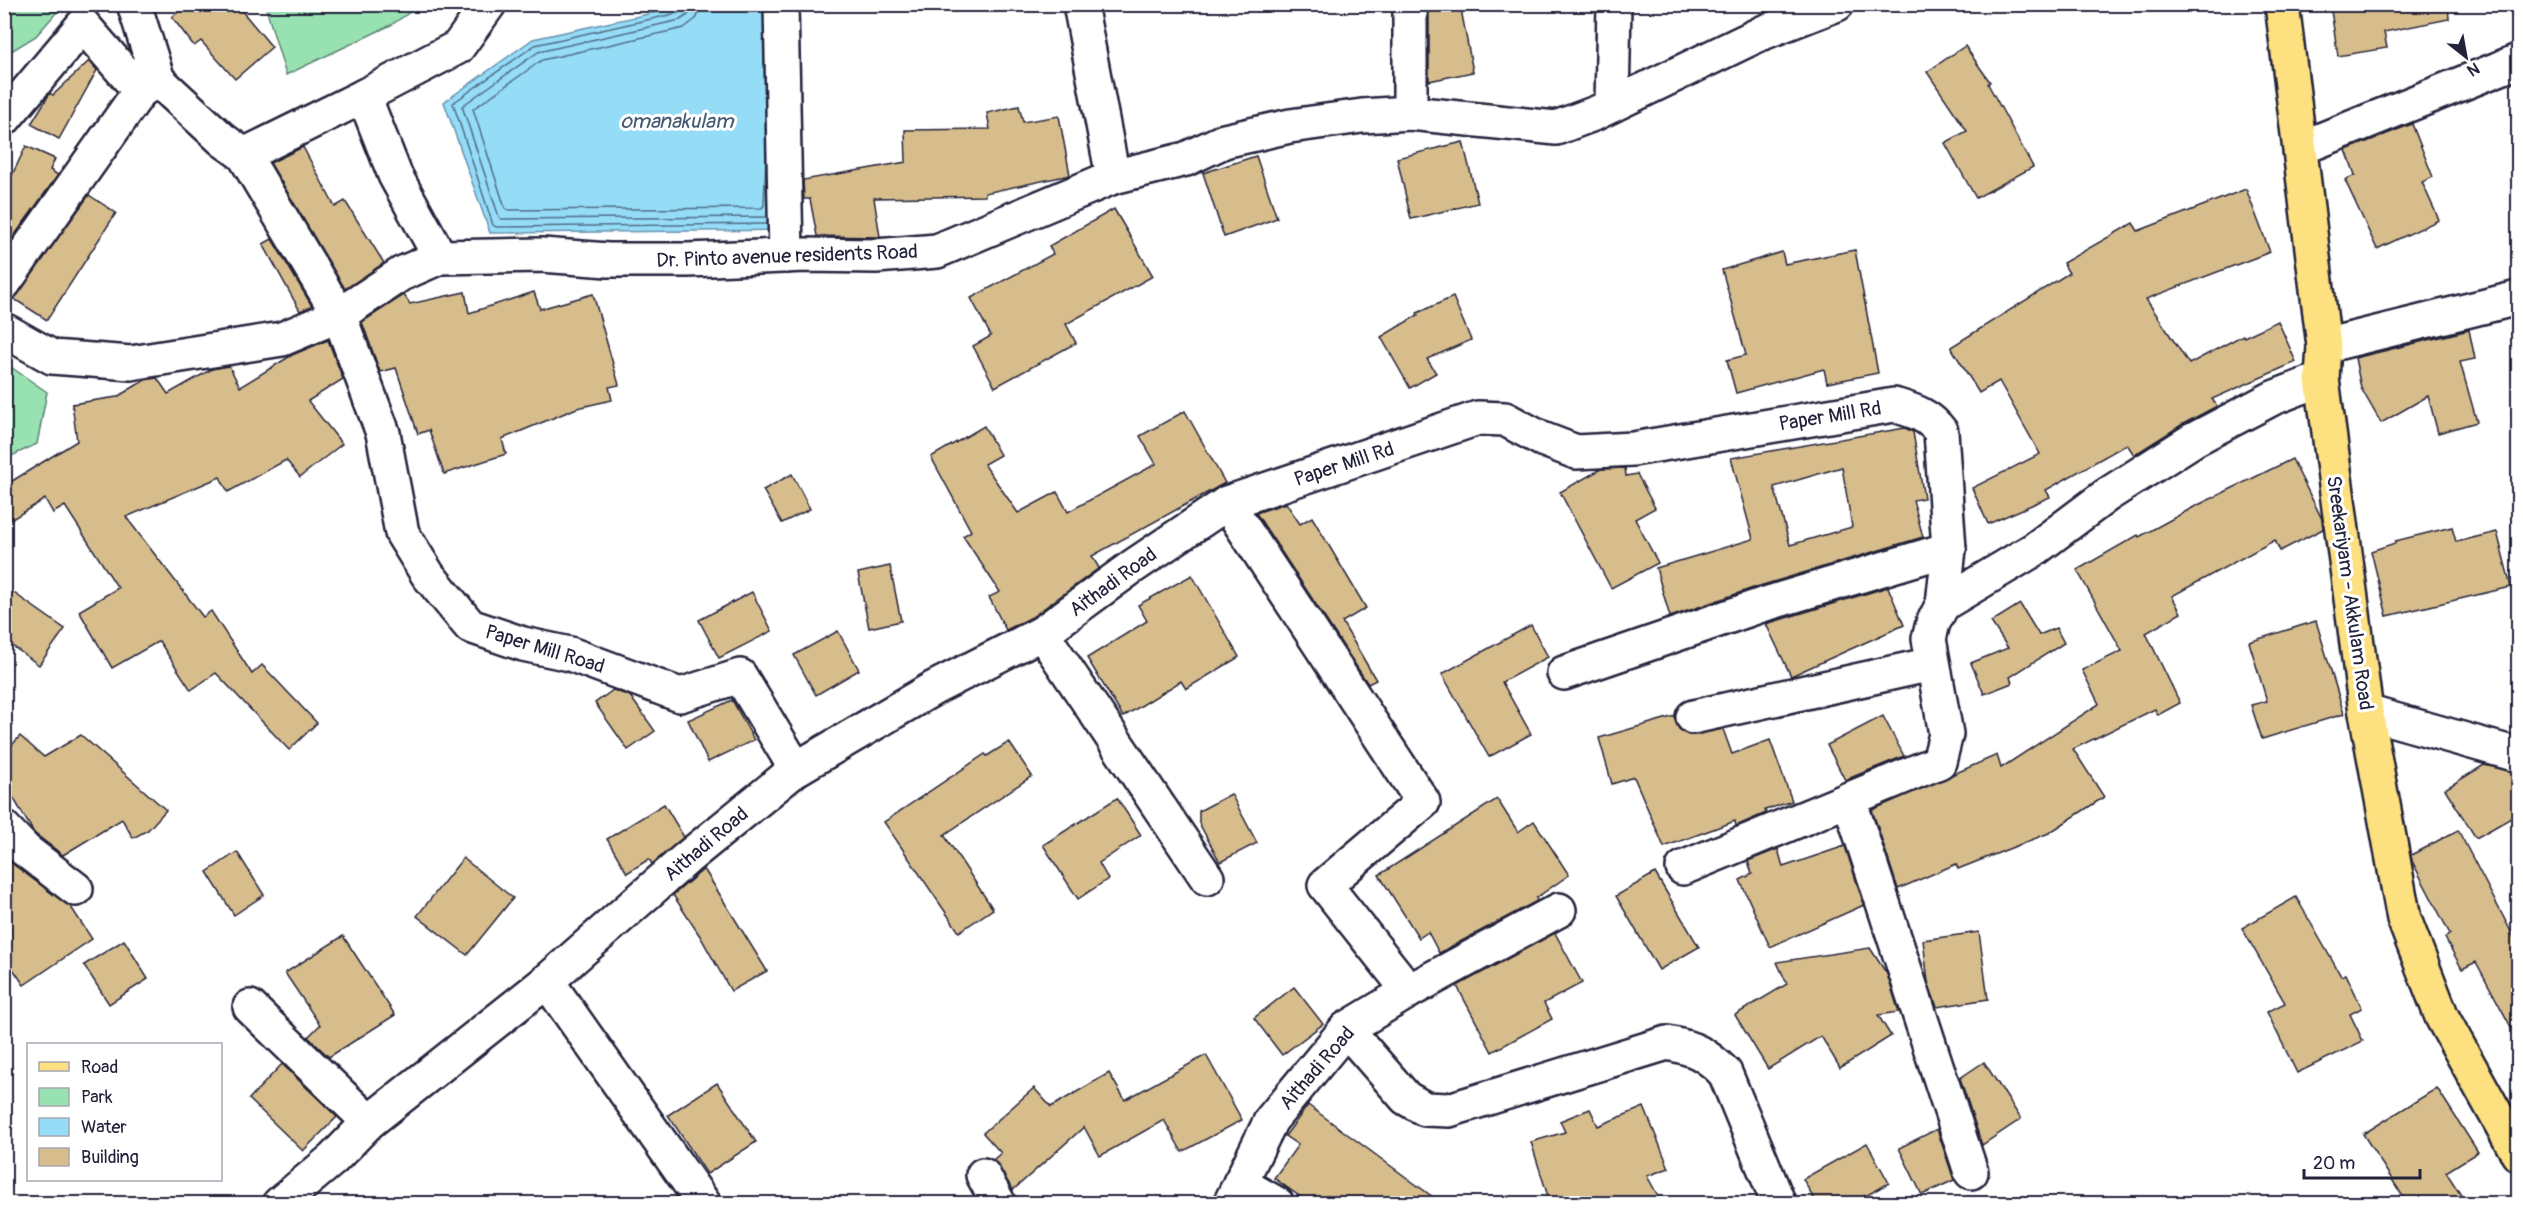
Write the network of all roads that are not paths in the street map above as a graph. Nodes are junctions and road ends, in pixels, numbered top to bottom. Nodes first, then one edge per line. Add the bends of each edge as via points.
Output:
1 (134, 4) edge
2 (489, 4) edge
3 (781, 4) edge
4 (1080, 4) edge
5 (1410, 4) edge
6 (1614, 4) edge
7 (1837, 4) edge
8 (2282, 4) edge
9 (2518, 61) edge
10 (149, 86) junction
11 (364, 96) junction
12 (1612, 105) junction
13 (1410, 113) junction
14 (4, 119) edge
15 (2301, 148) junction
16 (244, 155) junction
17 (1113, 177) junction
18 (786, 256) junction
19 (440, 257) junction
20 (4, 283) edge
21 (2518, 298) edge
22 (339, 315) junction
23 (4, 330) edge
24 (2324, 346) junction
25 (2322, 379) junction
26 (1227, 503) junction
27 (1949, 549) junction
28 (1943, 604) junction
29 (1042, 633) junction
30 (1932, 664) junction
31 (1564, 673) dead end
32 (2366, 712) junction
33 (1694, 717) dead end
34 (2518, 755) edge
35 (796, 769) junction
36 (1849, 800) junction
37 (4, 828) edge
38 (1683, 868) dead end
39 (1208, 878) dead end
40 (76, 889) dead end
41 (1559, 910) dead end
42 (547, 981) junction
43 (1409, 992) junction
44 (250, 1007) dead end
45 (1346, 1029) junction
46 (369, 1122) junction
47 (2518, 1154) edge
48 (1971, 1172) dead end
49 (983, 1175) dead end
50 (1235, 1193) edge
51 (279, 1203) edge
52 (704, 1203) edge
53 (999, 1203) edge
54 (1277, 1203) edge
55 (1779, 1203) edge

1 - 10 street
2 - 11 street via 458,47
3 - 18 street
4 - 17 street
5 - 13 street
6 - 12 street
7 - 12 street, Dr. Pinto avenue residents Road via 1762,33
8 - 15 main road, Sreekariyam - Akkulam Road
9 - 15 street
10 - 14 street via 83,25
10 - 16 street
10 - 20 street
11 - 16 street
11 - 19 street via 395,175
12 - 13 street, Dr. Pinto avenue residents Road via 1556,128
13 - 17 street, Dr. Pinto avenue residents Road via 1290,126 1224,141 1186,159
15 - 24 main road, Sreekariyam - Akkulam Road
16 - 22 street
17 - 18 street, Dr. Pinto avenue residents Road via 937,251
18 - 19 street, Dr. Pinto avenue residents Road via 688,260 542,255
19 - 22 street, Dr. Pinto avenue residents Road via 401,274
21 - 24 street
22 - 23 street, Dr. Pinto avenue residents Road via 282,339 131,363 52,357
22 - 35 street, Paper Mill Road via 383,433 402,533 428,575 470,626 523,644 570,654 680,694 740,676
24 - 25 main road, Sreekariyam - Akkulam Road
25 - 28 street via 2274,398 2193,440 2107,495 2035,549
25 - 32 main road, Sreekariyam - Akkulam Road
26 - 27 street, Paper Mill Rd via 1478,418 1505,419 1576,452 1633,449 1894,405 1932,420 1941,432
26 - 29 street, Aithadi Road
26 - 43 street via 1423,802 1325,885
27 - 28 street, Paper Mill Rd
27 - 31 street via 1762,605
28 - 30 street, Paper Mill Rd via 1929,639
29 - 35 street, Aithadi Road via 934,688
29 - 39 street
30 - 33 street
30 - 36 street, Paper Mill Rd via 1946,734 1939,762
32 - 34 street
32 - 47 main road, Sreekariyam - Akkulam Road via 2404,919 2442,1017
35 - 42 street, Aithadi Road
36 - 38 street
36 - 48 street
37 - 40 street via 25,850
41 - 43 street, Aithadi Road
42 - 46 street, Aithadi Road
42 - 52 street
43 - 45 street, Aithadi Road
44 - 46 street
45 - 50 street, Aithadi Road via 1271,1120
45 - 55 street via 1406,1098 1425,1109 1449,1110 1666,1043 1692,1047 1725,1073
46 - 51 street, Aithadi Road via 333,1159
49 - 53 street
50 - 54 street

